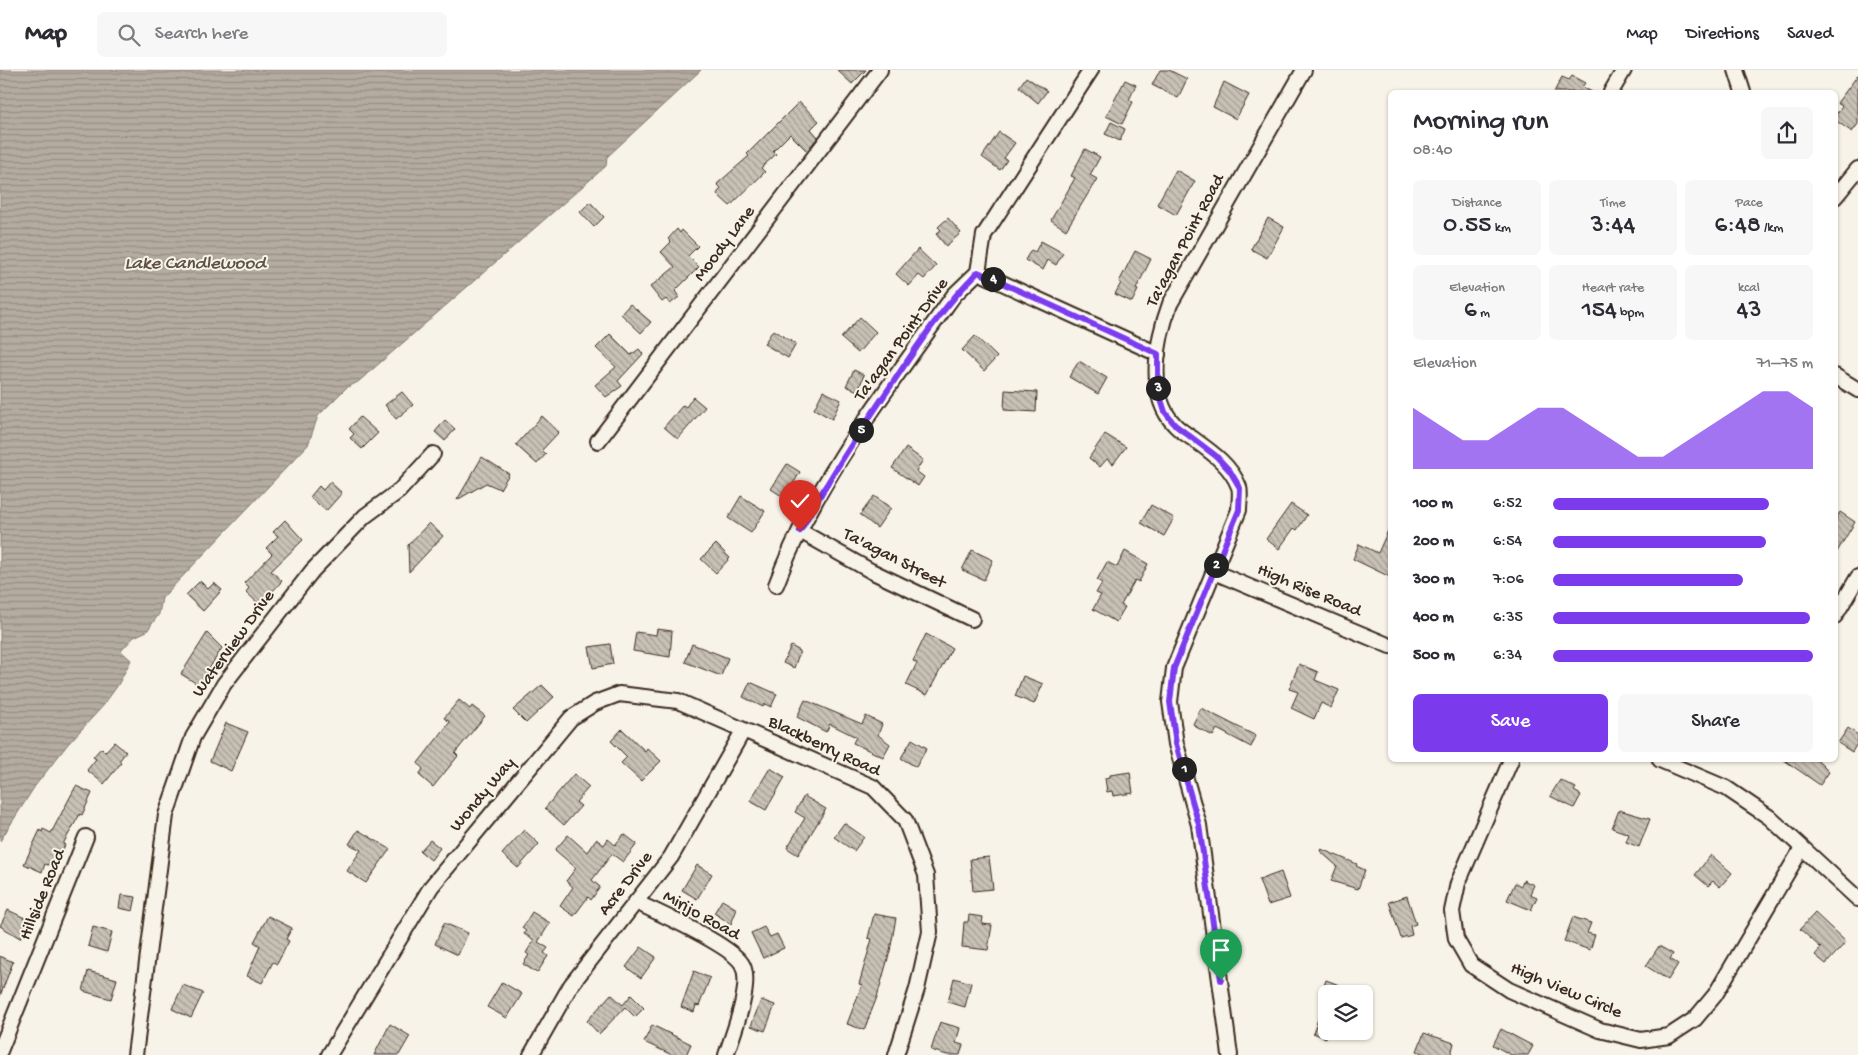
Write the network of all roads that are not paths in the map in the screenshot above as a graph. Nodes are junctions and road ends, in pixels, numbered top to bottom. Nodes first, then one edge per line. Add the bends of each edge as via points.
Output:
1 (880, 70) edge
2 (1091, 70) edge
3 (1624, 70) edge
4 (1736, 70) edge
5 (1302, 71) edge
6 (1612, 90) edge
7 (1742, 90) edge
8 (1858, 169) edge
9 (1838, 192) edge
10 (978, 272) junction
11 (1158, 354) junction
12 (1838, 378) edge
13 (1858, 390) edge
14 (598, 441) dead end
15 (433, 454) dead end
16 (800, 531) junction
17 (1214, 572) junction
18 (1858, 577) edge
19 (776, 585) dead end
20 (1838, 611) edge
21 (972, 619) dead end
22 (1388, 645) edge
23 (743, 731) junction
24 (1510, 762) edge
25 (1665, 762) edge
26 (86, 837) dead end
27 (1802, 848) junction
28 (1858, 900) edge
29 (636, 902) junction
30 (0, 1051) edge
31 (135, 1055) edge
32 (329, 1055) edge
33 (530, 1055) edge
34 (726, 1055) edge
35 (896, 1055) edge
36 (1230, 1055) edge

1 - 14 street, Moody Lane
2 - 10 street via 984,235
3 - 6 street
4 - 7 street
5 - 11 street, Ta'agan Point Road via 1170,304 1162,326
8 - 9 street
10 - 11 street
10 - 16 street, Ta'agan Point Drive via 954,296 906,362 834,469
11 - 17 street, Ta'agan Point Road via 1158,390 1165,412 1175,425 1216,456 1240,488 1239,510
12 - 13 street
15 - 31 street, Waterview Drive via 399,491 365,516 312,571 224,684 193,737 166,815
16 - 19 street, Ta'agan Point Drive
16 - 21 street, Ta'agan Street via 871,571
17 - 22 street, High Rise Road
17 - 36 street, Ta'agan Point Road via 1174,668 1170,702 1176,744 1199,825
18 - 20 street
23 - 29 street, Acre Drive via 671,857
23 - 32 street, Wondy Way via 678,701 619,694 571,718 430,887
23 - 35 street, Blackberry Road via 873,788 905,820 926,875 930,932 917,989
24 - 27 street, High View Circle via 1458,883 1452,911 1456,939 1470,965 1509,990 1600,1030 1640,1040 1669,1036 1695,1019 1715,995
25 - 27 street via 1726,788 1769,817
26 - 30 street, Hillside Road
27 - 28 street
29 - 33 street, Acre Drive via 572,985
29 - 34 street, Mirijo Road via 730,950 743,966 746,986

